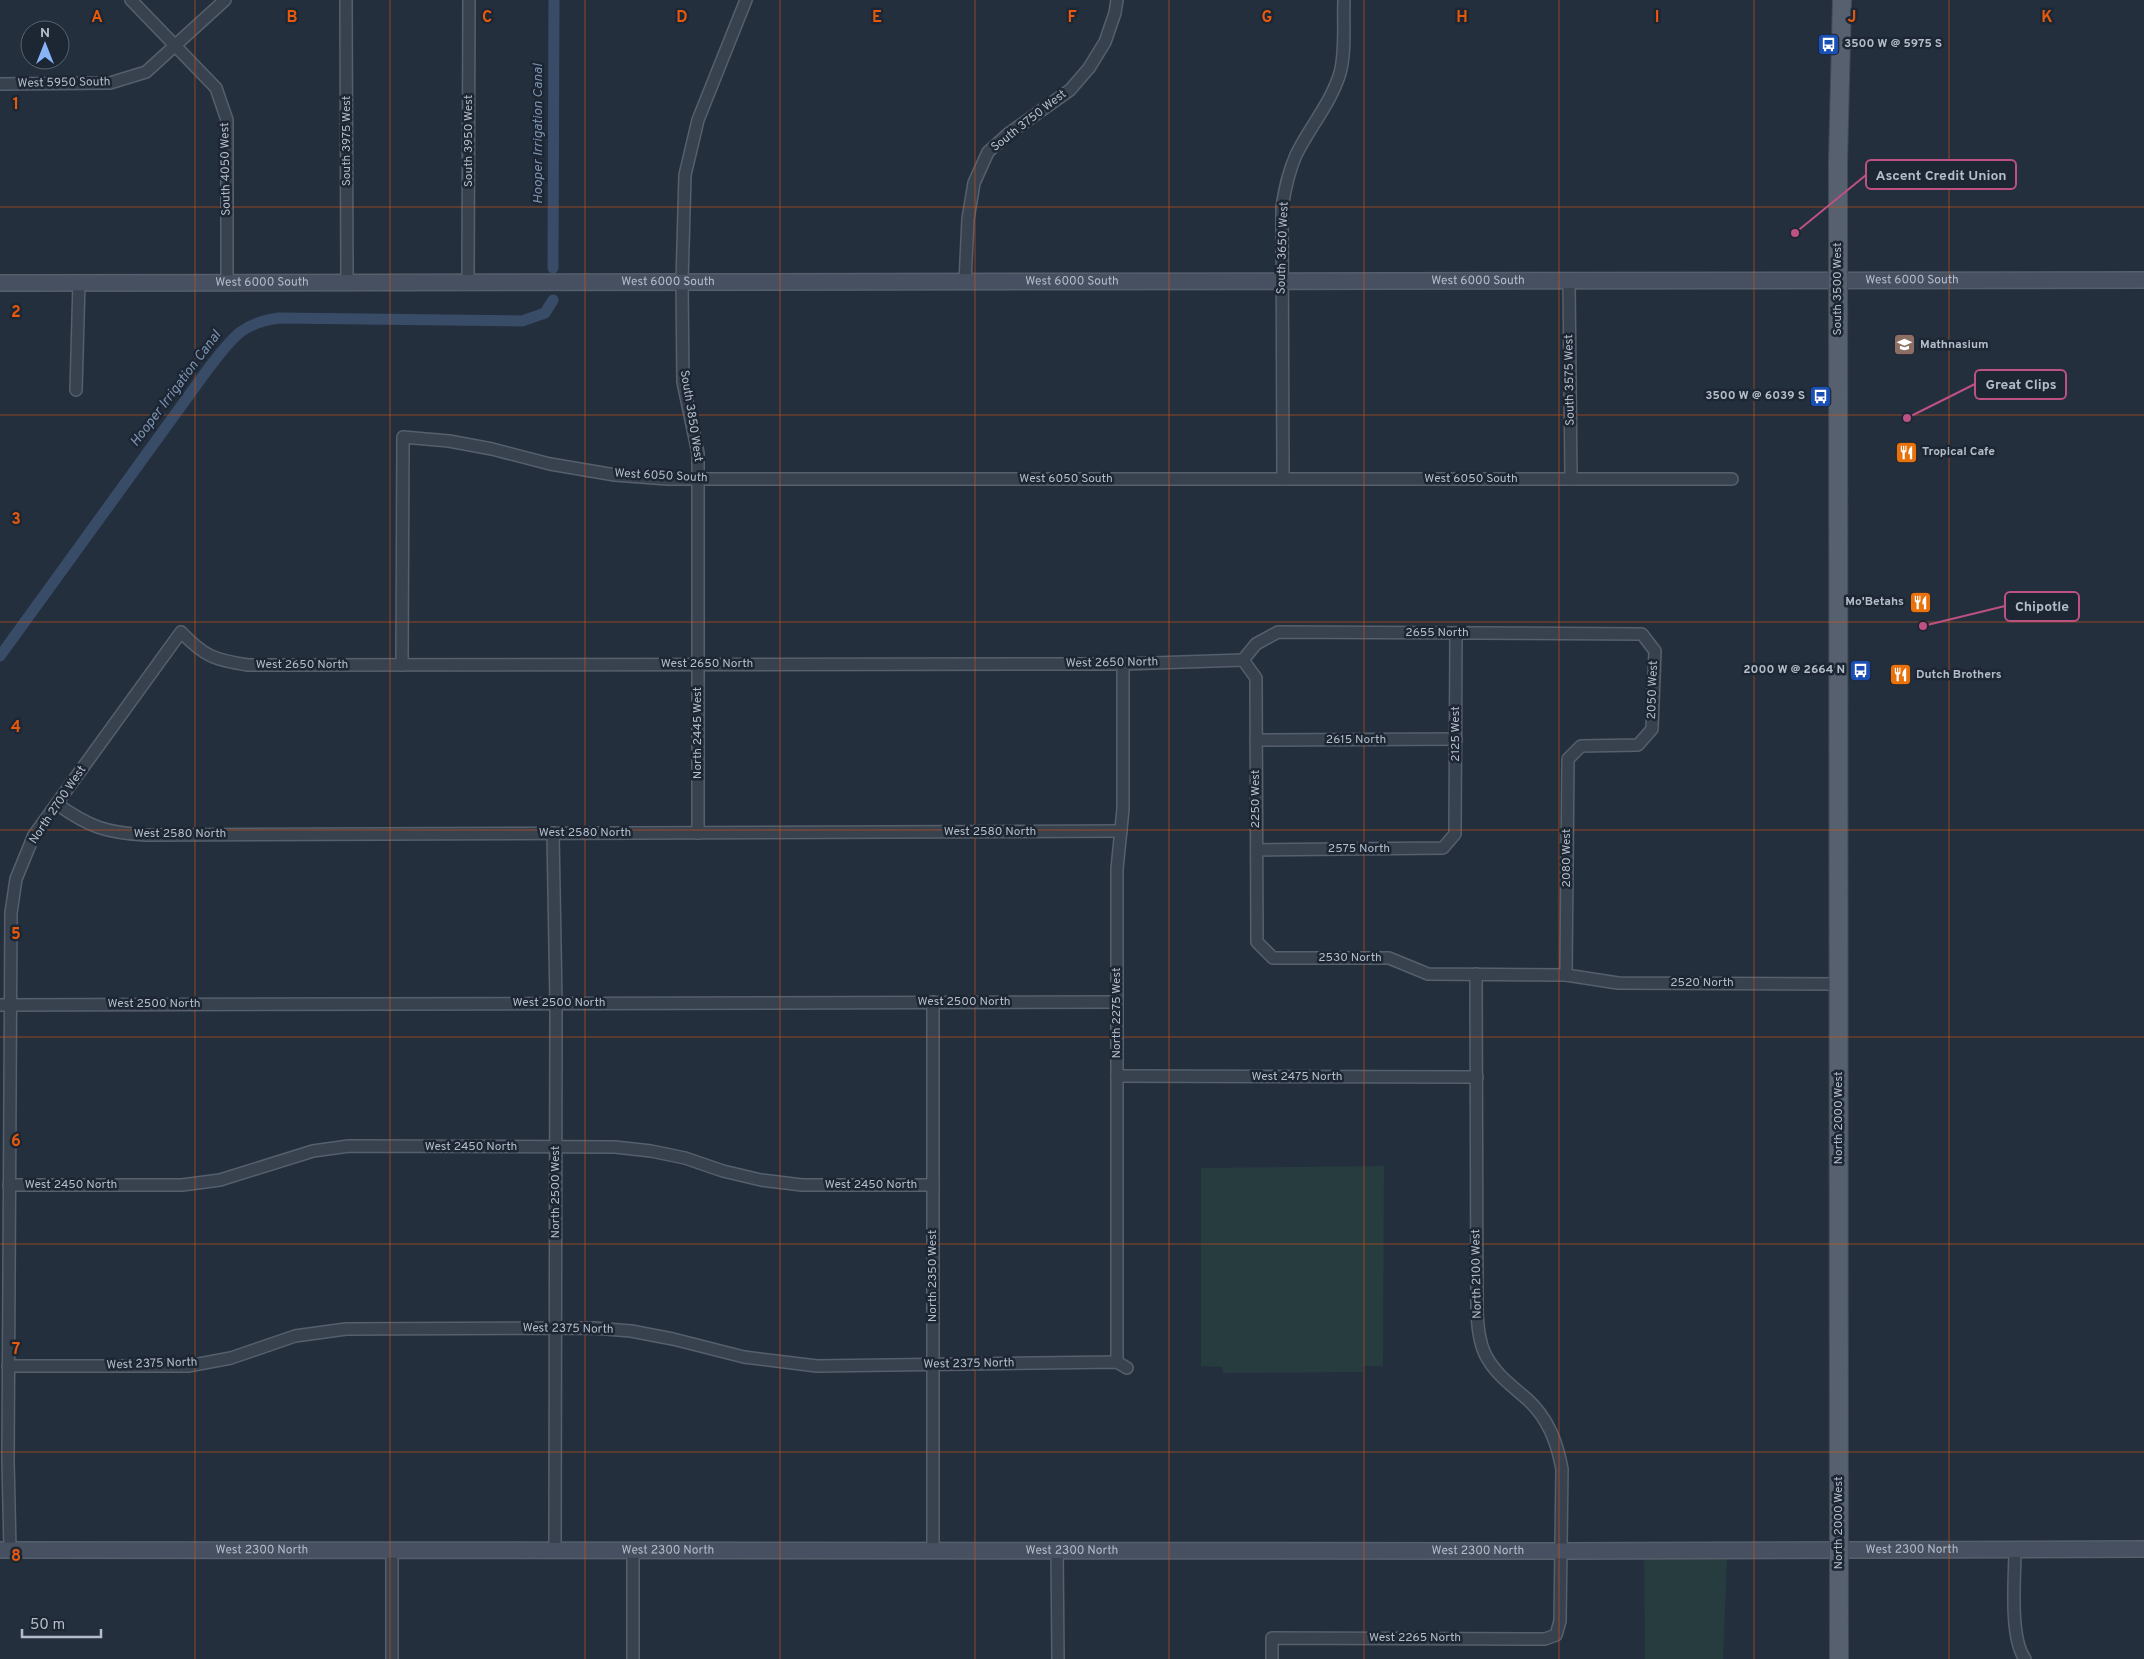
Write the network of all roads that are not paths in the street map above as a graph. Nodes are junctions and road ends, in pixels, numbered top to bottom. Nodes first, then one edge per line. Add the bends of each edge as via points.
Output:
1 (131, 0) edge
2 (225, 0) edge
3 (346, 0) edge
4 (470, 0) edge
5 (746, 0) edge
6 (1117, 0) edge
7 (1344, 0) edge
8 (1842, 0) edge
9 (177, 46) junction
10 (0, 84) edge
11 (2144, 280) edge
12 (1838, 281) junction
13 (347, 282) junction
14 (468, 282) junction
15 (682, 282) junction
16 (965, 282) junction
17 (1281, 282) junction
18 (1569, 282) junction
19 (0, 283) edge
20 (78, 283) junction
21 (227, 283) junction
22 (76, 390) dead end
23 (698, 479) junction
24 (1283, 479) junction
25 (1571, 479) junction
26 (1732, 479) dead end
27 (699, 574) joint
28 (1838, 578) joint
29 (181, 632) joint
30 (1456, 633) junction
31 (1642, 634) joint
32 (1243, 660) junction
33 (698, 664) junction
34 (1123, 664) junction
35 (402, 665) junction
36 (1456, 739) junction
37 (1256, 740) junction
38 (1581, 746) joint
39 (57, 804) junction
40 (1121, 831) junction
41 (553, 833) junction
42 (698, 833) junction
43 (1455, 834) joint
44 (1257, 850) junction
45 (1257, 942) joint
46 (1476, 974) junction
47 (1566, 975) junction
48 (1839, 984) junction
49 (933, 1002) junction
50 (1117, 1002) junction
51 (556, 1003) junction
52 (5, 1005) edge
53 (1117, 1076) junction
54 (1477, 1077) junction
55 (556, 1147) junction
56 (10, 1185) junction
57 (933, 1185) junction
58 (556, 1328) junction
59 (933, 1364) junction
60 (1122, 1365) joint
61 (8, 1366) junction
62 (1839, 1549) junction
63 (2015, 1549) junction
64 (2144, 1549) edge
65 (5, 1550) edge
66 (392, 1550) junction
67 (555, 1550) junction
68 (633, 1550) junction
69 (933, 1550) junction
70 (1057, 1550) junction
71 (1561, 1550) junction
72 (1556, 1635) joint
73 (392, 1659) edge
74 (633, 1659) edge
75 (1058, 1659) edge
76 (1272, 1659) edge
77 (1839, 1659) edge
78 (2025, 1659) edge

1 - 9 street, South 4050 West
2 - 9 street, West 5950 South
3 - 13 street, South 3975 West
4 - 14 street, South 3950 West
5 - 15 street, South 3850 West via 698,120 685,174
6 - 16 street, South 3750 West via 1105,42 1089,68 1070,90 988,152 974,183 968,219
7 - 17 street, South 3650 West via 1340,73 1287,179 1282,208
8 - 12 main road, South 3500 West
9 - 10 street, West 5950 South via 146,72 110,83
9 - 21 street, South 4050 West via 216,88 227,120
11 - 12 street, West 6000 South
12 - 18 street, West 6000 South
12 - 28 main road, South 3500 West
13 - 14 street, West 6000 South
13 - 21 street, West 6000 South
14 - 15 street, West 6000 South
15 - 16 street, West 6000 South
15 - 23 street, South 3850 West via 683,382 698,453
16 - 17 street, West 6000 South
17 - 18 street, West 6000 South
17 - 24 street, South 3650 West
18 - 25 street, South 3575 West
19 - 20 street, West 6000 South
20 - 21 street, West 6000 South
20 - 22 street
23 - 24 street, West 6050 South
23 - 27 street, South 3850 West
23 - 35 street, West 6050 South via 615,475 550,464 492,449 403,437
24 - 25 street, West 6050 South
25 - 26 street, West 6050 South
27 - 33 street, North 2445 West
28 - 48 main road, North 2000 West
29 - 35 street, West 2650 North via 198,650 221,661 248,665
29 - 39 street, North 2700 West
30 - 31 street, 2655 North
30 - 32 street, 2655 North via 1278,632 1256,644
30 - 36 street, 2125 West
31 - 38 street, 2050 West via 1655,651 1652,729 1638,745
32 - 34 street, West 2650 North
32 - 37 street, 2250 West via 1256,678
33 - 34 street, West 2650 North
33 - 35 street, West 2650 North
33 - 42 street, North 2445 West
34 - 40 street, North 2275 West
36 - 37 street, 2615 North
36 - 43 street, 2125 West
37 - 44 street, 2250 West
38 - 47 street, 2080 West via 1568,759
39 - 41 street, West 2580 North via 96,828 120,833
39 - 52 street, North 2700 West via 34,835 16,880
40 - 42 street, West 2580 North
40 - 50 street, North 2275 West via 1117,869
41 - 42 street, West 2580 North
41 - 51 street, North 2500 West
43 - 44 street, 2575 North via 1443,848
44 - 45 street, 2250 West
45 - 46 street, 2530 North via 1273,958 1389,958 1428,974
46 - 47 street, 2530 North
46 - 54 street, North 2100 West
47 - 48 street, 2520 North via 1618,983
48 - 62 main road, North 2000 West
49 - 50 street, West 2500 North
49 - 51 street, West 2500 North
49 - 57 street, North 2350 West
50 - 53 street, North 2275 West
51 - 52 street, West 2500 North
51 - 55 street, North 2500 West
52 - 56 street, North 2700 West
53 - 54 street, West 2475 North
53 - 60 street, North 2275 West
54 - 71 street, North 2100 West via 1479,1334 1498,1373 1540,1414 1558,1448 1562,1469
55 - 56 street, West 2450 North via 349,1146 313,1151 220,1180 182,1185
55 - 57 street, West 2450 North via 651,1151 761,1180 802,1185
55 - 58 street, North 2500 West
56 - 61 street, North 2700 West
57 - 59 street, North 2350 West
58 - 59 street, West 2375 North via 631,1330 744,1357 817,1366
58 - 61 street, West 2375 North via 346,1330 295,1336 231,1358 188,1366
58 - 67 street, North 2500 West
59 - 60 street, West 2375 North
59 - 69 street, North 2350 West
61 - 65 street, North 2700 West
62 - 63 street, West 2300 North
62 - 71 street, West 2300 North
62 - 77 main road, North 2000 West
63 - 64 street, West 2300 North
63 - 78 street via 2015,1630
65 - 66 street, West 2300 North
66 - 67 street, West 2300 North
66 - 73 street
67 - 68 street, West 2300 North
68 - 69 street, West 2300 North
68 - 74 street
69 - 70 street, West 2300 North
70 - 71 street, West 2300 North
70 - 75 street
71 - 72 street, North 2100 West via 1560,1621
72 - 76 street, West 2265 North via 1545,1639 1272,1638

